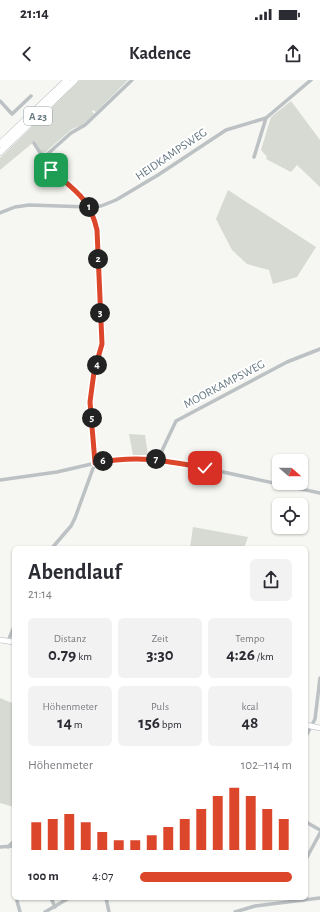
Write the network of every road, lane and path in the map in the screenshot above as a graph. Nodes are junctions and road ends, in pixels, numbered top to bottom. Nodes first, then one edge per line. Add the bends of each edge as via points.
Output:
1 (67, 80) edge
2 (74, 80) edge
3 (132, 80) edge
4 (311, 80) edge
5 (31, 96) dead end
6 (0, 101) edge
7 (266, 118) junction
8 (34, 143) dead end
9 (0, 144) edge
10 (0, 152) edge
11 (254, 157) dead end
12 (43, 158) junction
13 (89, 207) junction
14 (0, 214) edge
15 (320, 348) edge
16 (158, 459) junction
17 (95, 463) junction
18 (0, 480) edge
19 (320, 493) edge
20 (54, 546) edge
21 (0, 640) edge
22 (11, 642) edge
23 (320, 678) edge
24 (309, 726) edge
25 (320, 728) edge
26 (308, 823) edge
27 (320, 830) edge
28 (320, 833) edge
29 (12, 843) edge
30 (0, 847) edge
31 (12, 847) edge
32 (7, 848) junction
33 (308, 855) edge
34 (320, 898) edge
35 (308, 899) edge
36 (52, 900) edge
37 (66, 900) edge
38 (106, 900) edge
39 (304, 900) edge
40 (17, 901) dead end
41 (55, 907) junction
42 (20, 912) edge
43 (45, 912) edge
44 (109, 912) edge
45 (235, 912) edge

1 - 9 highway, A 23
2 - 10 highway, A 23
3 - 12 street via 85,125 71,133
4 - 7 street, HEIDKAMPSWEG
5 - 6 street via 12,114
7 - 11 street
7 - 13 street, HEIDKAMPSWEG via 226,130 125,196 109,203
8 - 12 street
12 - 13 street via 51,170 77,191
13 - 14 street, HEIDKAMPSWEG via 29,205 15,207
13 - 17 street via 97,230 102,344 94,372 90,402
15 - 16 street, MOORKAMPSWEG via 287,362 176,421
16 - 17 street via 130,458
16 - 19 street
17 - 18 street via 57,472
17 - 20 street via 75,518
21 - 22 main road
23 - 24 street via 315,719
24 - 25 main road
26 - 27 street
28 - 33 street
29 - 32 street
30 - 32 street
31 - 32 street
34 - 35 street
36 - 41 street
37 - 41 street
38 - 44 street
39 - 45 street via 255,906
40 - 42 street
41 - 43 street

